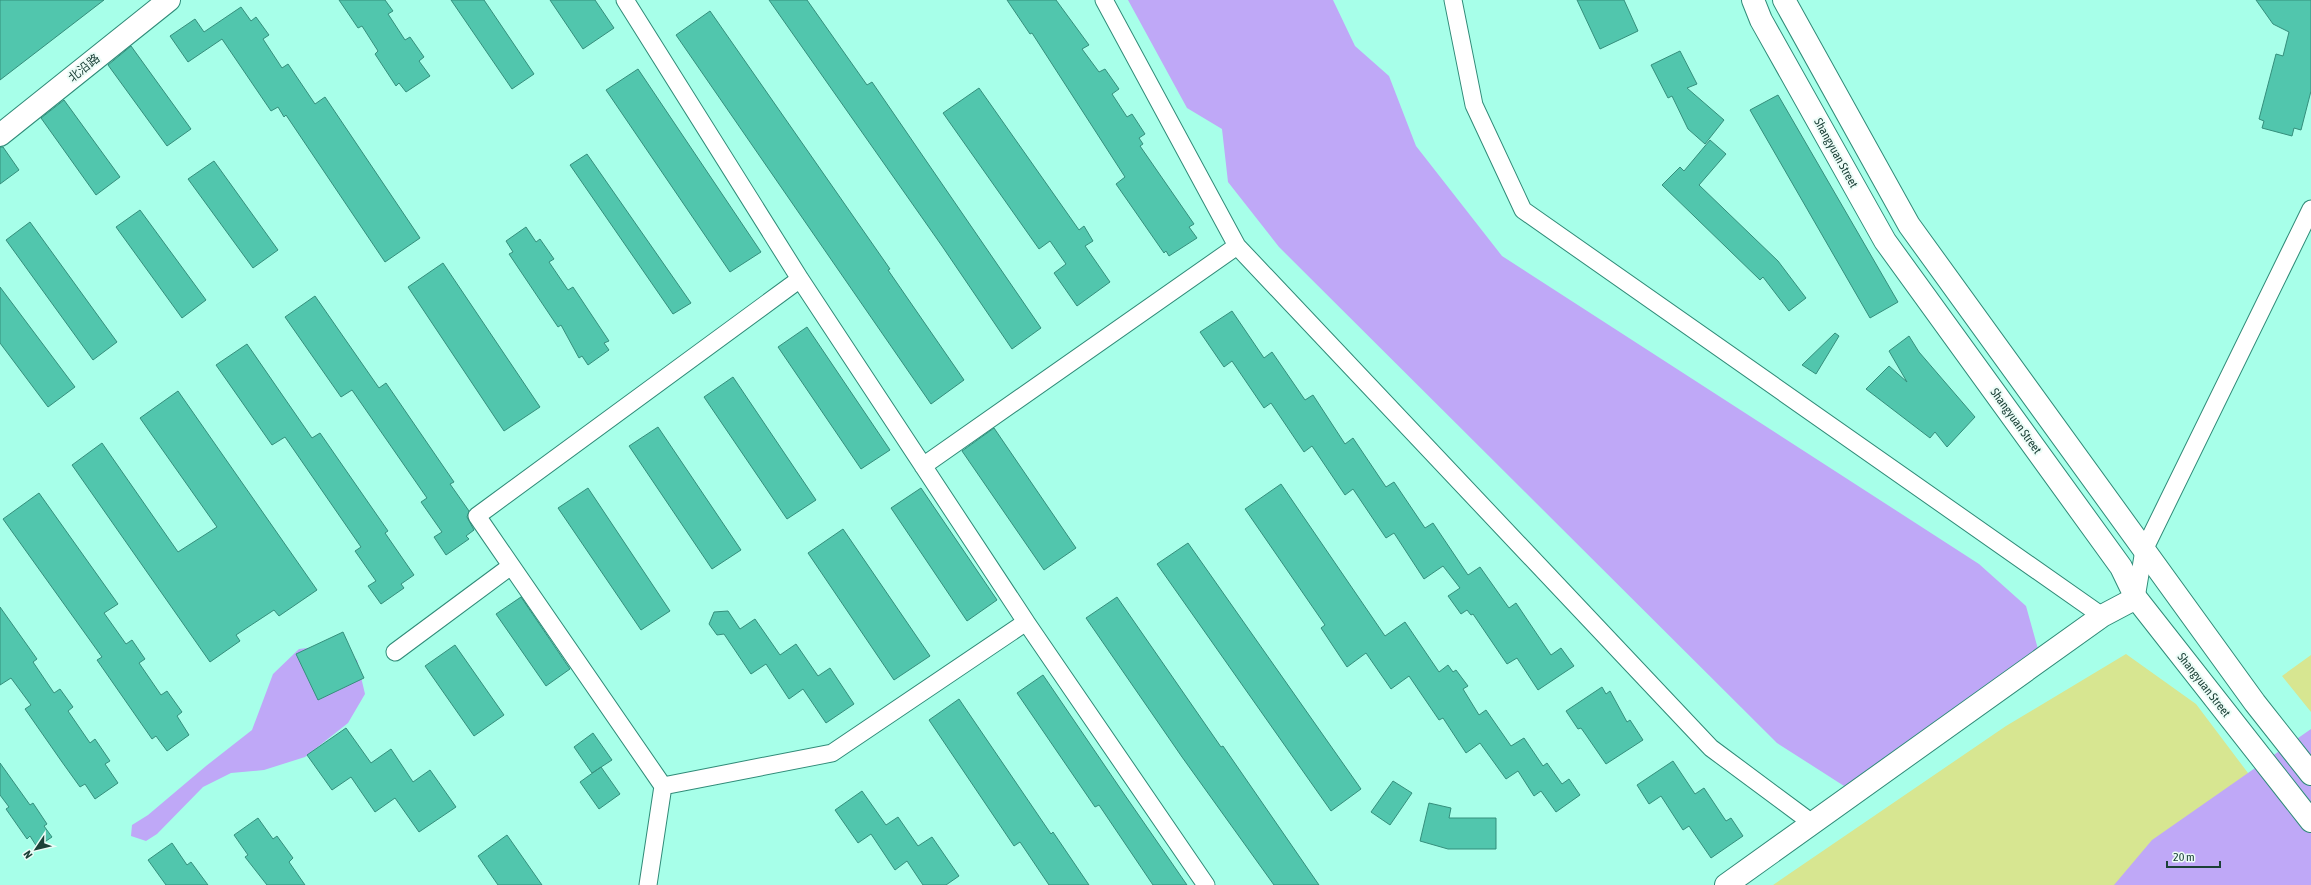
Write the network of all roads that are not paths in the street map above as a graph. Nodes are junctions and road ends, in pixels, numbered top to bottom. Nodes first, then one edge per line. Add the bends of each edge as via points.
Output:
1 (168, 0) edge
2 (625, 0) edge
3 (1104, 0) edge
4 (1453, 0) edge
5 (1753, 0) edge
6 (1784, 0) edge
7 (0, 135) edge
8 (2311, 209) edge
9 (1237, 246) junction
10 (800, 279) junction
11 (923, 466) junction
12 (2144, 550) junction
13 (511, 566) junction
14 (2136, 598) junction
15 (2102, 616) junction
16 (1026, 622) junction
17 (395, 652) dead end
18 (2311, 774) edge
19 (663, 786) junction
20 (2311, 821) edge
21 (1812, 823) junction
22 (648, 885) edge
23 (1206, 885) edge
24 (1726, 885) edge

1 - 7 main road, 北沿路
2 - 10 street
3 - 9 street
4 - 15 street via 1474,105 1523,210
5 - 14 main road, Shangyuan Street via 1761,20 1885,241 2121,567
6 - 12 main road via 1909,225
8 - 12 street
9 - 11 street
9 - 21 street via 1711,748
10 - 11 street
10 - 13 street via 477,516
11 - 16 street
12 - 14 street
12 - 18 main road via 2255,703
13 - 17 street
13 - 19 street
14 - 15 main road
14 - 20 main road, Shangyuan Street
15 - 21 main road
16 - 19 street via 832,753
16 - 23 street
19 - 22 street
21 - 24 main road

